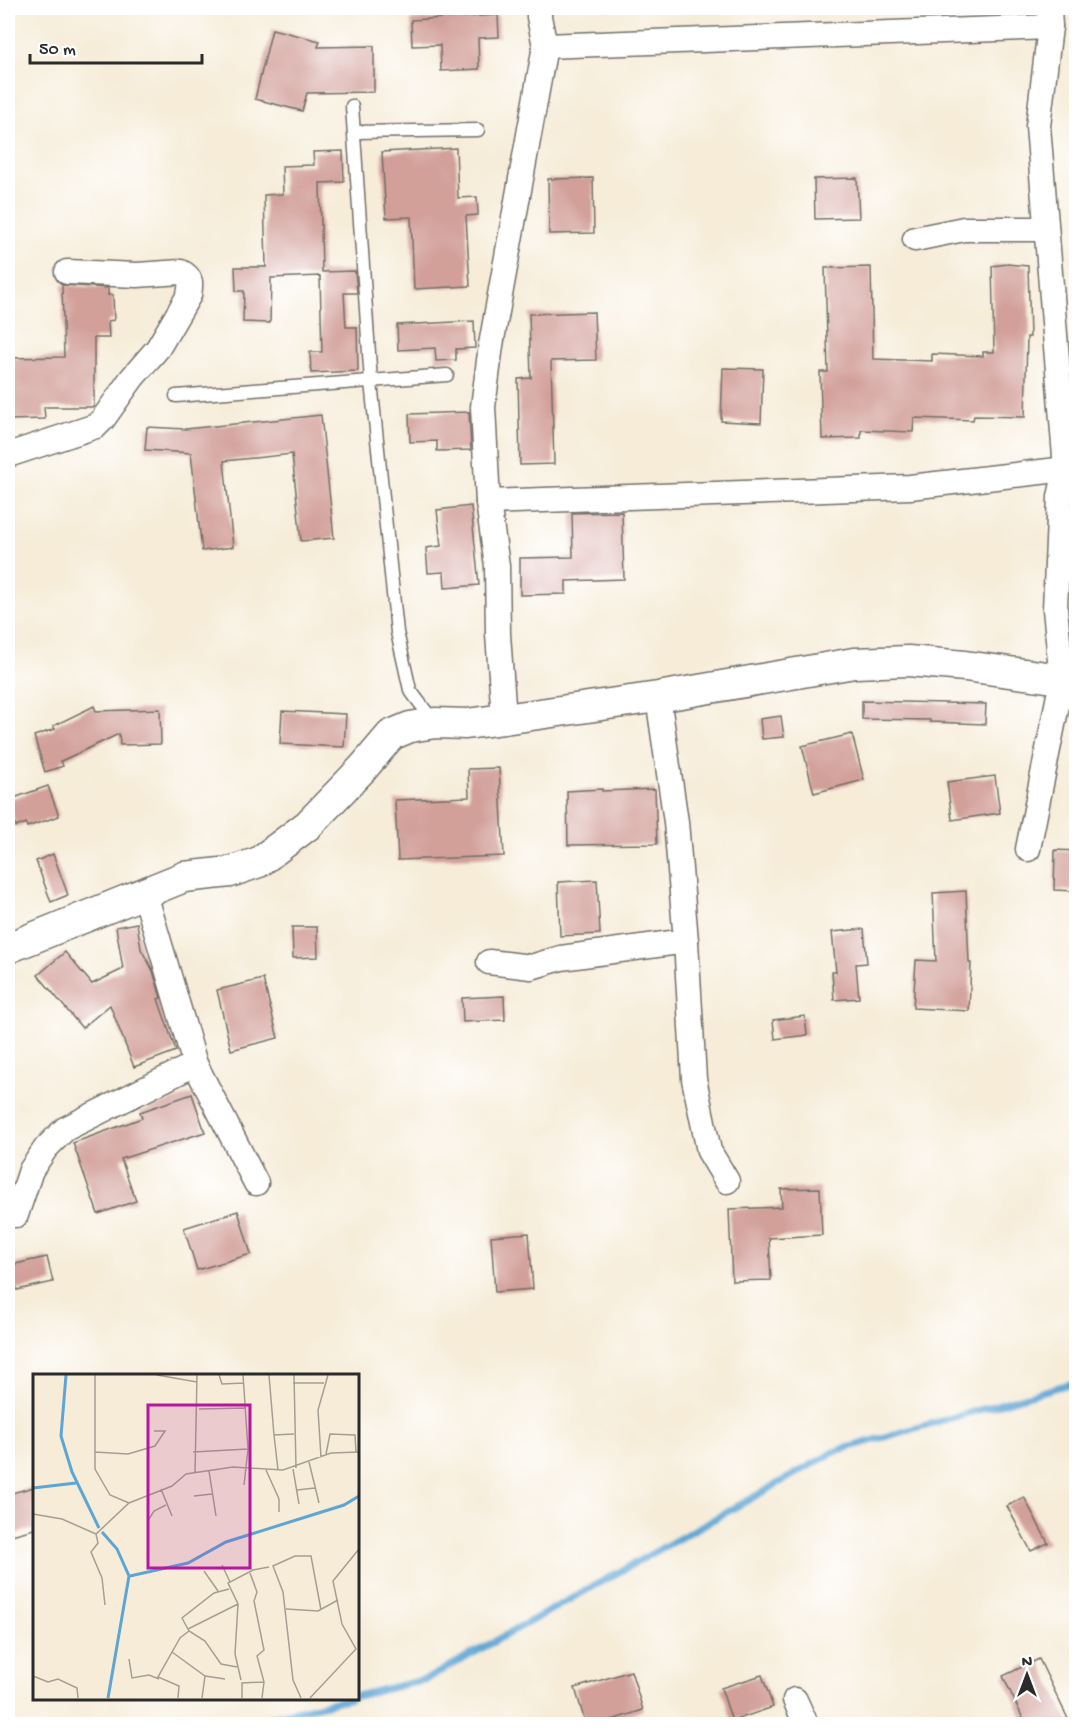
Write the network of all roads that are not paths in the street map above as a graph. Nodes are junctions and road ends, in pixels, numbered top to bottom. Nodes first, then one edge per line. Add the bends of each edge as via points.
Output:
1 (539, 8) edge
2 (1050, 17) edge
3 (545, 46) junction
4 (352, 106) dead end
5 (478, 130) dead end
6 (354, 132) junction
7 (1046, 229) junction
8 (915, 239) dead end
9 (67, 272) dead end
10 (447, 375) dead end
11 (371, 382) junction
12 (176, 396) dead end
13 (8, 455) edge
14 (1066, 469) junction
15 (488, 502) junction
16 (1069, 681) edge
17 (658, 697) junction
18 (504, 719) junction
19 (435, 723) junction
20 (1028, 849) dead end
21 (145, 894) junction
22 (686, 941) junction
23 (8, 948) edge
24 (489, 962) dead end
25 (195, 1064) junction
26 (727, 1181) dead end
27 (256, 1183) dead end
28 (16, 1215) dead end
29 (795, 1700) dead end
30 (806, 1725) edge

1 - 3 street
2 - 3 street
2 - 7 street via 1038,126
3 - 15 street via 490,345 483,407
4 - 6 lane
5 - 6 lane
6 - 11 lane
7 - 8 street via 964,229
7 - 14 street
9 - 13 street via 181,272 191,280 191,286 158,348 104,419 96,426
10 - 11 lane
11 - 12 lane
11 - 19 lane via 397,632 410,690
14 - 15 street via 910,487
14 - 16 street via 1060,497 1055,609
15 - 18 street via 497,566
16 - 17 street via 908,661 854,663
16 - 20 street
17 - 18 street
17 - 22 street via 676,822
18 - 19 street
19 - 21 street via 390,735 308,825 259,862 230,872 184,877
21 - 23 street
21 - 25 street
22 - 24 street via 561,958 531,967
22 - 26 street via 694,1079 709,1150
25 - 27 street
25 - 28 street via 64,1130 31,1170
29 - 30 street

